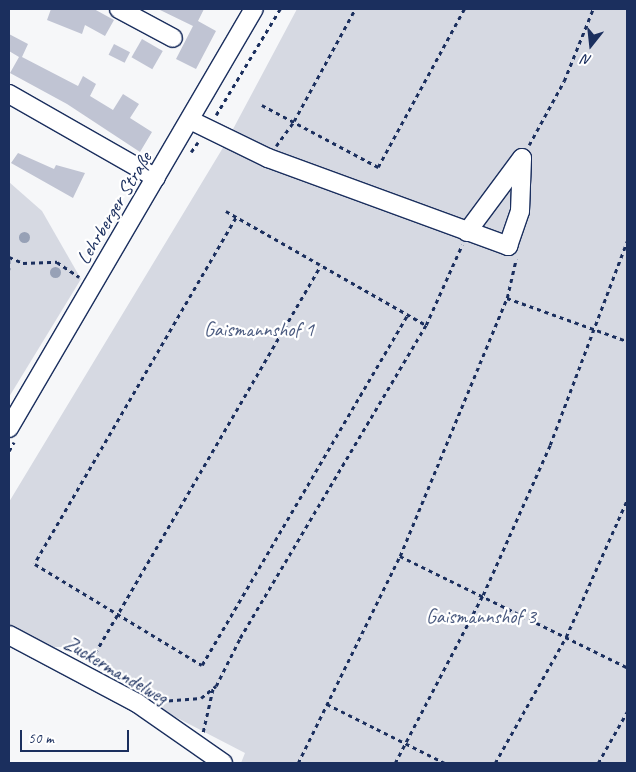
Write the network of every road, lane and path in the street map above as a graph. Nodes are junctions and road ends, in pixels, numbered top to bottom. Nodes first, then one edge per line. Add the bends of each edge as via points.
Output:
1 (119, 9) edge
2 (254, 9) edge
3 (280, 9) edge
4 (355, 9) edge
5 (464, 9) edge
6 (593, 9) edge
7 (173, 38) dead end
8 (9, 94) edge
9 (262, 105) dead end
10 (190, 120) junction
11 (294, 121) junction
12 (207, 130) junction
13 (268, 158) junction
14 (522, 158) junction
15 (156, 178) junction
16 (226, 211) dead end
17 (236, 218) junction
18 (467, 232) junction
19 (627, 241) edge
20 (508, 246) junction
21 (9, 258) edge
22 (320, 266) junction
23 (9, 270) edge
24 (93, 286) junction
25 (507, 298) junction
26 (407, 316) junction
27 (426, 325) junction
28 (595, 330) junction
29 (627, 342) edge
30 (9, 428) edge
31 (627, 500) edge
32 (400, 556) junction
33 (483, 595) junction
34 (117, 616) junction
35 (9, 635) edge
36 (566, 636) junction
37 (627, 667) edge
38 (80, 673) junction
39 (214, 688) junction
40 (137, 703) junction
41 (327, 704) junction
42 (627, 712) edge
43 (406, 743) junction
44 (200, 745) junction
45 (223, 763) edge
46 (298, 763) edge
47 (395, 763) edge
48 (446, 763) edge
49 (495, 763) edge
50 (598, 763) edge

1 - 7 street
2 - 10 street, Lehrberger Straße
3 - 12 path
4 - 11 path
5 - 11 path via 378,167
6 - 14 path via 564,80
8 - 15 street
9 - 11 path
10 - 12 street
10 - 15 street, Lehrberger Straße
11 - 13 path
12 - 13 street
13 - 18 street
14 - 18 street
14 - 20 street via 520,212
15 - 24 street, Lehrberger Straße
16 - 17 path
17 - 22 path
17 - 34 path via 35,564
18 - 20 street
18 - 27 path
19 - 28 path
20 - 25 path via 517,261
21 - 23 path
21 - 24 path via 23,263 57,262
22 - 26 path
22 - 34 path
24 - 30 street, Lehrberger Straße
25 - 28 path
25 - 32 path
26 - 27 path
26 - 34 path via 202,665
27 - 39 path
28 - 29 path
28 - 33 path via 550,445
31 - 36 path
32 - 33 path
32 - 41 path
33 - 36 path
33 - 43 path
34 - 38 path
35 - 38 street, Zuckermandelweg
36 - 37 path
36 - 49 path
38 - 40 street, Zuckermandelweg
39 - 40 path via 201,698
39 - 44 path
40 - 44 street, Zuckermandelweg
41 - 43 path
41 - 46 path
42 - 50 path
43 - 47 path
43 - 48 path
44 - 45 street, Zuckermandelweg

